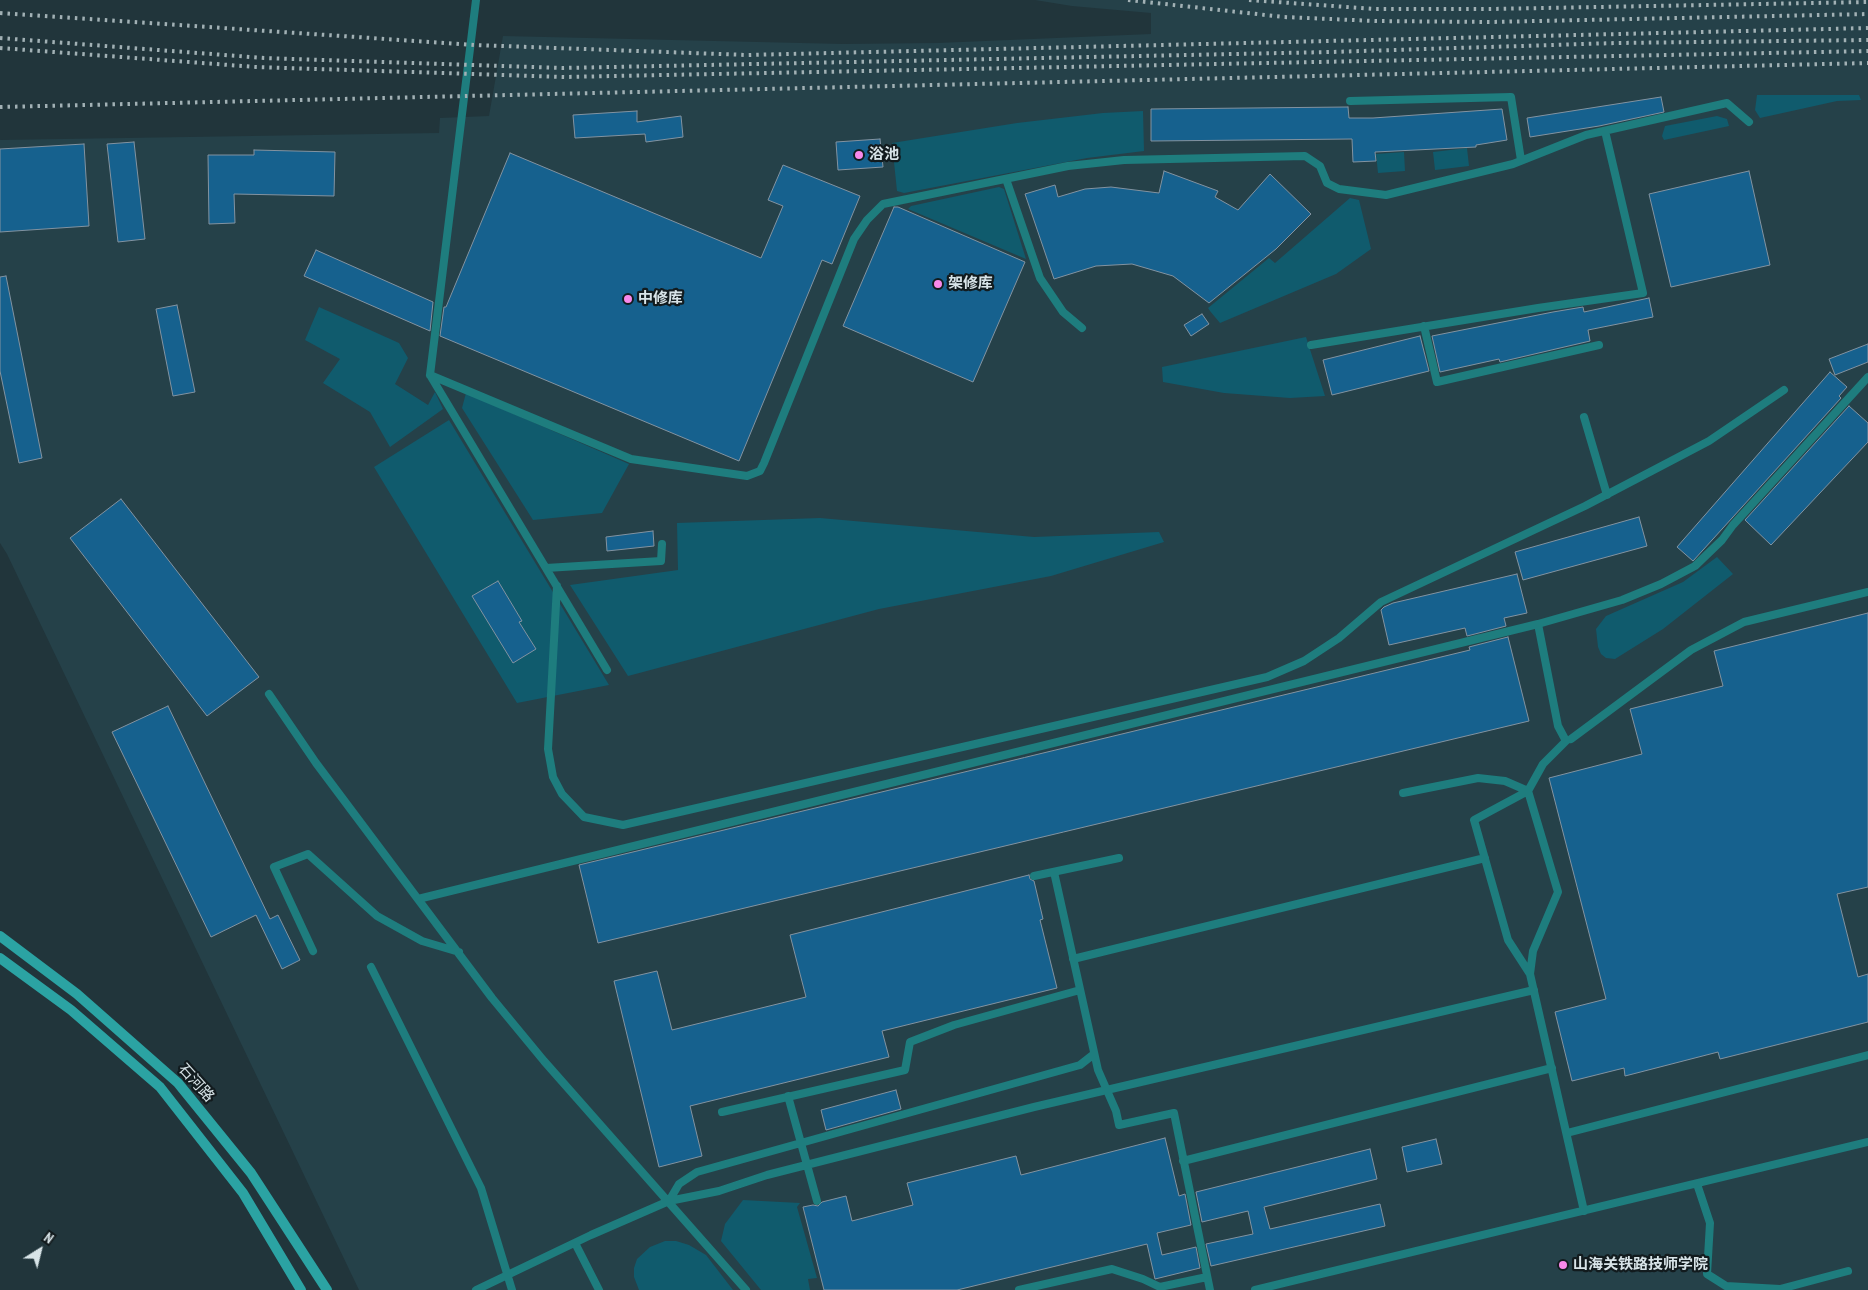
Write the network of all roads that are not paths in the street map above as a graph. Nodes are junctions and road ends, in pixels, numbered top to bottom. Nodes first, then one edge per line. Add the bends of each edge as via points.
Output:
1 (476, 0) edge
2 (1350, 101) dead end
3 (1749, 122) dead end
4 (1605, 131) junction
5 (1521, 160) junction
6 (1006, 179) junction
7 (1424, 326) junction
8 (1082, 328) dead end
9 (1311, 345) dead end
10 (1599, 345) dead end
11 (430, 375) junction
12 (1868, 377) edge
13 (1784, 390) dead end
14 (1584, 417) dead end
15 (1607, 495) junction
16 (662, 544) dead end
17 (546, 568) junction
18 (557, 586) junction
19 (1868, 592) edge
20 (1538, 624) junction
21 (607, 670) dead end
22 (269, 694) dead end
23 (1571, 739) dead end
24 (1528, 791) junction
25 (1402, 793) dead end
26 (1119, 858) dead end
27 (1485, 858) junction
28 (1054, 872) junction
29 (1034, 876) dead end
30 (418, 898) junction
31 (0, 936) edge
32 (313, 951) dead end
33 (458, 952) junction
34 (0, 958) edge
35 (1073, 960) junction
36 (371, 967) dead end
37 (1530, 974) junction
38 (1080, 990) junction
39 (1534, 990) junction
40 (1094, 1054) junction
41 (1868, 1055) edge
42 (1552, 1068) junction
43 (1107, 1091) junction
44 (788, 1096) junction
45 (722, 1112) dead end
46 (1566, 1133) junction
47 (1868, 1142) edge
48 (801, 1143) junction
49 (1183, 1161) junction
50 (808, 1164) junction
51 (1697, 1184) junction
52 (669, 1201) junction
53 (817, 1201) dead end
54 (1584, 1211) junction
55 (575, 1243) junction
56 (1848, 1271) dead end
57 (509, 1274) junction
58 (1207, 1277) junction
59 (1160, 1289) edge
60 (301, 1290) edge
61 (326, 1290) edge
62 (476, 1290) edge
63 (512, 1290) edge
64 (598, 1290) edge
65 (746, 1290) edge
66 (1019, 1290) edge
67 (1210, 1290) edge
68 (1255, 1290) edge

1 - 11 lane
2 - 5 lane via 1511,97
3 - 4 lane via 1727,103
4 - 5 lane
4 - 7 lane via 1643,293
5 - 6 lane via 1386,195 1339,188 1328,183 1320,166 1305,156 1124,160 1068,166
6 - 8 lane via 1040,278 1063,312
6 - 11 lane via 884,204 867,220 854,239 764,463 760,471 747,476 631,460
7 - 9 lane
7 - 10 lane via 1437,382
11 - 17 lane
12 - 20 lane via 1696,566 1622,600
13 - 15 lane via 1709,441
14 - 15 lane
15 - 18 lane via 1381,602 1339,638 1304,661 1267,677 623,825 584,817 562,794 553,777 548,749
16 - 17 lane via 661,561
17 - 18 lane
18 - 21 lane
19 - 23 lane via 1744,622 1691,650
20 - 24 lane via 1558,726 1566,741 1543,764
20 - 30 lane
22 - 30 lane via 316,763
24 - 25 lane via 1505,781 1478,778
24 - 27 lane via 1474,820
24 - 37 lane via 1558,892 1533,950
26 - 28 lane
27 - 35 lane
27 - 37 lane via 1508,940
28 - 29 lane
28 - 35 lane
30 - 33 lane
31 - 61 main road, 石河路 via 77,994 178,1084 251,1173
32 - 33 lane via 274,867 308,854 377,916 422,942
33 - 52 lane via 544,1061
34 - 60 main road, 石河路 via 71,1010 160,1088 243,1193
35 - 38 lane
36 - 57 lane via 481,1188
37 - 39 lane
38 - 40 lane
38 - 44 lane via 954,1025 910,1042 905,1070
39 - 42 lane
39 - 43 lane
40 - 43 lane
40 - 48 lane via 1080,1065
41 - 46 lane
42 - 46 lane
42 - 49 lane
43 - 49 lane via 1119,1125 1174,1113
43 - 50 lane
44 - 45 lane
44 - 48 lane
46 - 54 lane
47 - 51 lane
48 - 50 lane
48 - 52 lane via 697,1172 679,1184
49 - 58 lane
50 - 52 lane via 719,1191
50 - 53 lane
51 - 54 lane
51 - 56 lane via 1710,1222 1707,1274 1726,1286 1780,1289
52 - 55 lane
52 - 65 lane
54 - 68 lane
55 - 57 lane
55 - 64 lane
57 - 62 lane
57 - 63 lane
58 - 59 lane
58 - 67 lane
59 - 66 lane via 1143,1279 1112,1269

